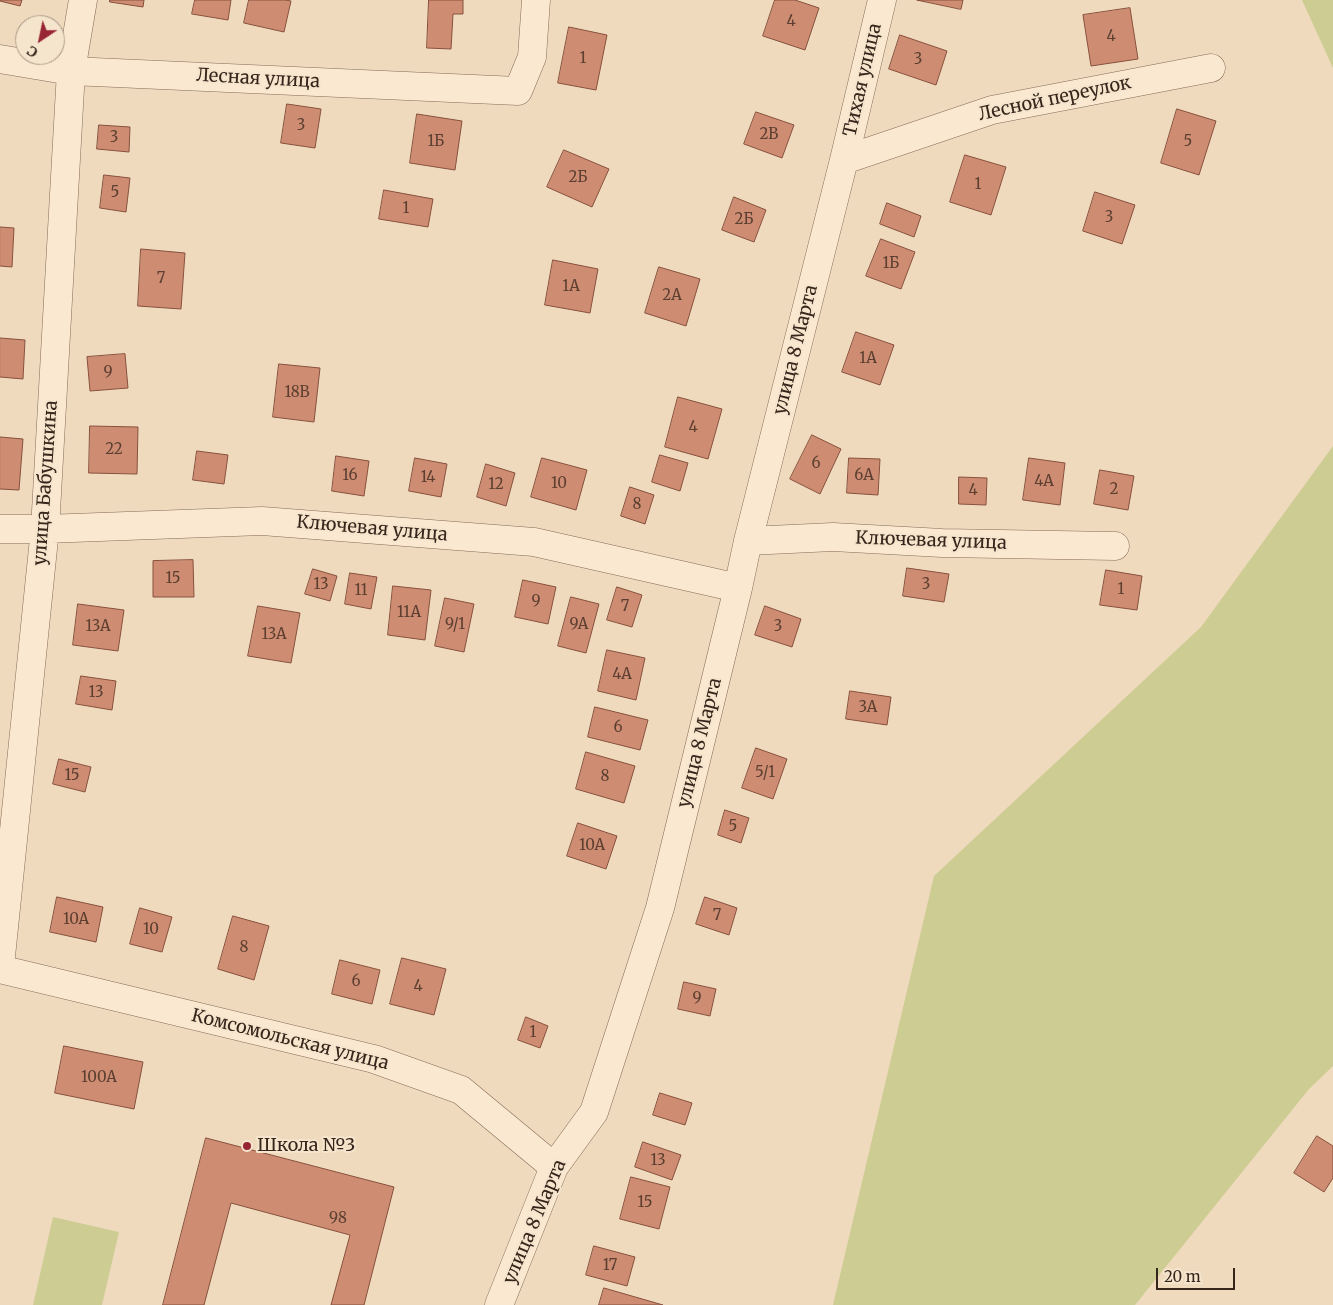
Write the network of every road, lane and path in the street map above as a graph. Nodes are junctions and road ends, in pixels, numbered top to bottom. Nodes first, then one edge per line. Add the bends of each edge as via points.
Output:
1 (83, 0) edge
2 (536, 0) edge
3 (882, 0) edge
4 (0, 59) edge
5 (1211, 68) dead end
6 (71, 71) junction
7 (844, 160) junction
8 (0, 529) edge
9 (45, 529) junction
10 (748, 541) junction
11 (1114, 546) dead end
12 (738, 588) junction
13 (0, 967) edge
14 (554, 1167) junction
15 (499, 1305) edge

1 - 6 street, улица Бабушкина
2 - 6 street, Лесная улица via 532,57 518,91
3 - 7 street, Тихая улица
4 - 6 street, Лесная улица
5 - 7 street, Лесной переулок via 992,110
6 - 9 street, улица Бабушкина
7 - 10 street, улица 8 Марта
8 - 9 street, Ключевая улица
9 - 12 street, Ключевая улица via 262,520 534,542
9 - 13 street, улица Бабушкина
10 - 11 street, Ключевая улица via 833,537 942,543
10 - 12 street, улица 8 Марта
12 - 14 street, улица 8 Марта via 657,917 594,1112
13 - 14 street, Комсомольская улица via 374,1059 461,1090
14 - 15 street, улица 8 Марта

